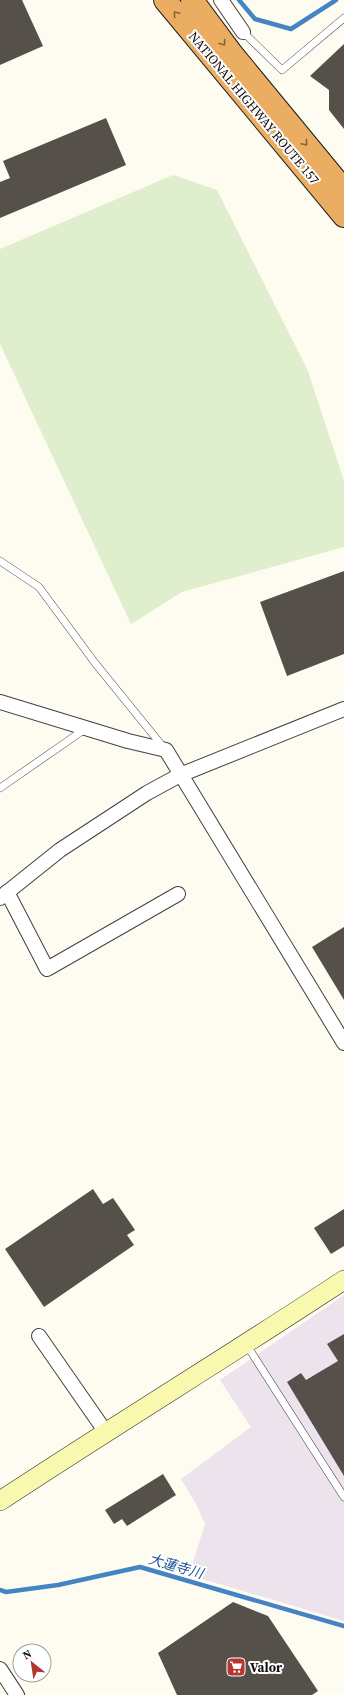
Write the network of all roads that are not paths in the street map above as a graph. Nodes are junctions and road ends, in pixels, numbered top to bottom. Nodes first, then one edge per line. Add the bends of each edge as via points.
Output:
1 (165, 0) edge
2 (192, 0) edge
3 (221, 0) edge
4 (344, 18) edge
5 (243, 32) joint
6 (344, 190) edge
7 (344, 216) edge
8 (0, 561) edge
9 (0, 702) edge
10 (344, 709) edge
11 (85, 729) junction
12 (166, 750) junction
13 (180, 775) junction
14 (0, 788) edge
15 (178, 894) dead end
16 (4, 895) edge
17 (344, 1043) edge
18 (344, 1280) edge
19 (39, 1336) dead end
20 (246, 1344) junction
21 (105, 1432) junction
22 (344, 1497) edge
23 (0, 1501) edge
24 (0, 1669) edge
25 (17, 1695) edge

7 -> 1 highway, NATIONAL HIGHWAY ROUTE 157
2 -> 6 highway, NATIONAL HIGHWAY ROUTE 157 via 232,54
3 - 5 street
4 - 5 lane via 282,70
8 - 12 lane via 39,588 95,663
9 - 11 street
10 - 13 street
11 - 12 street
11 - 14 lane
12 - 13 street
13 - 16 street via 60,850
13 - 17 street
15 - 16 street via 47,969
18 - 20 street
19 - 21 street
20 - 21 street
20 - 22 lane
21 - 23 street
24 - 25 street

